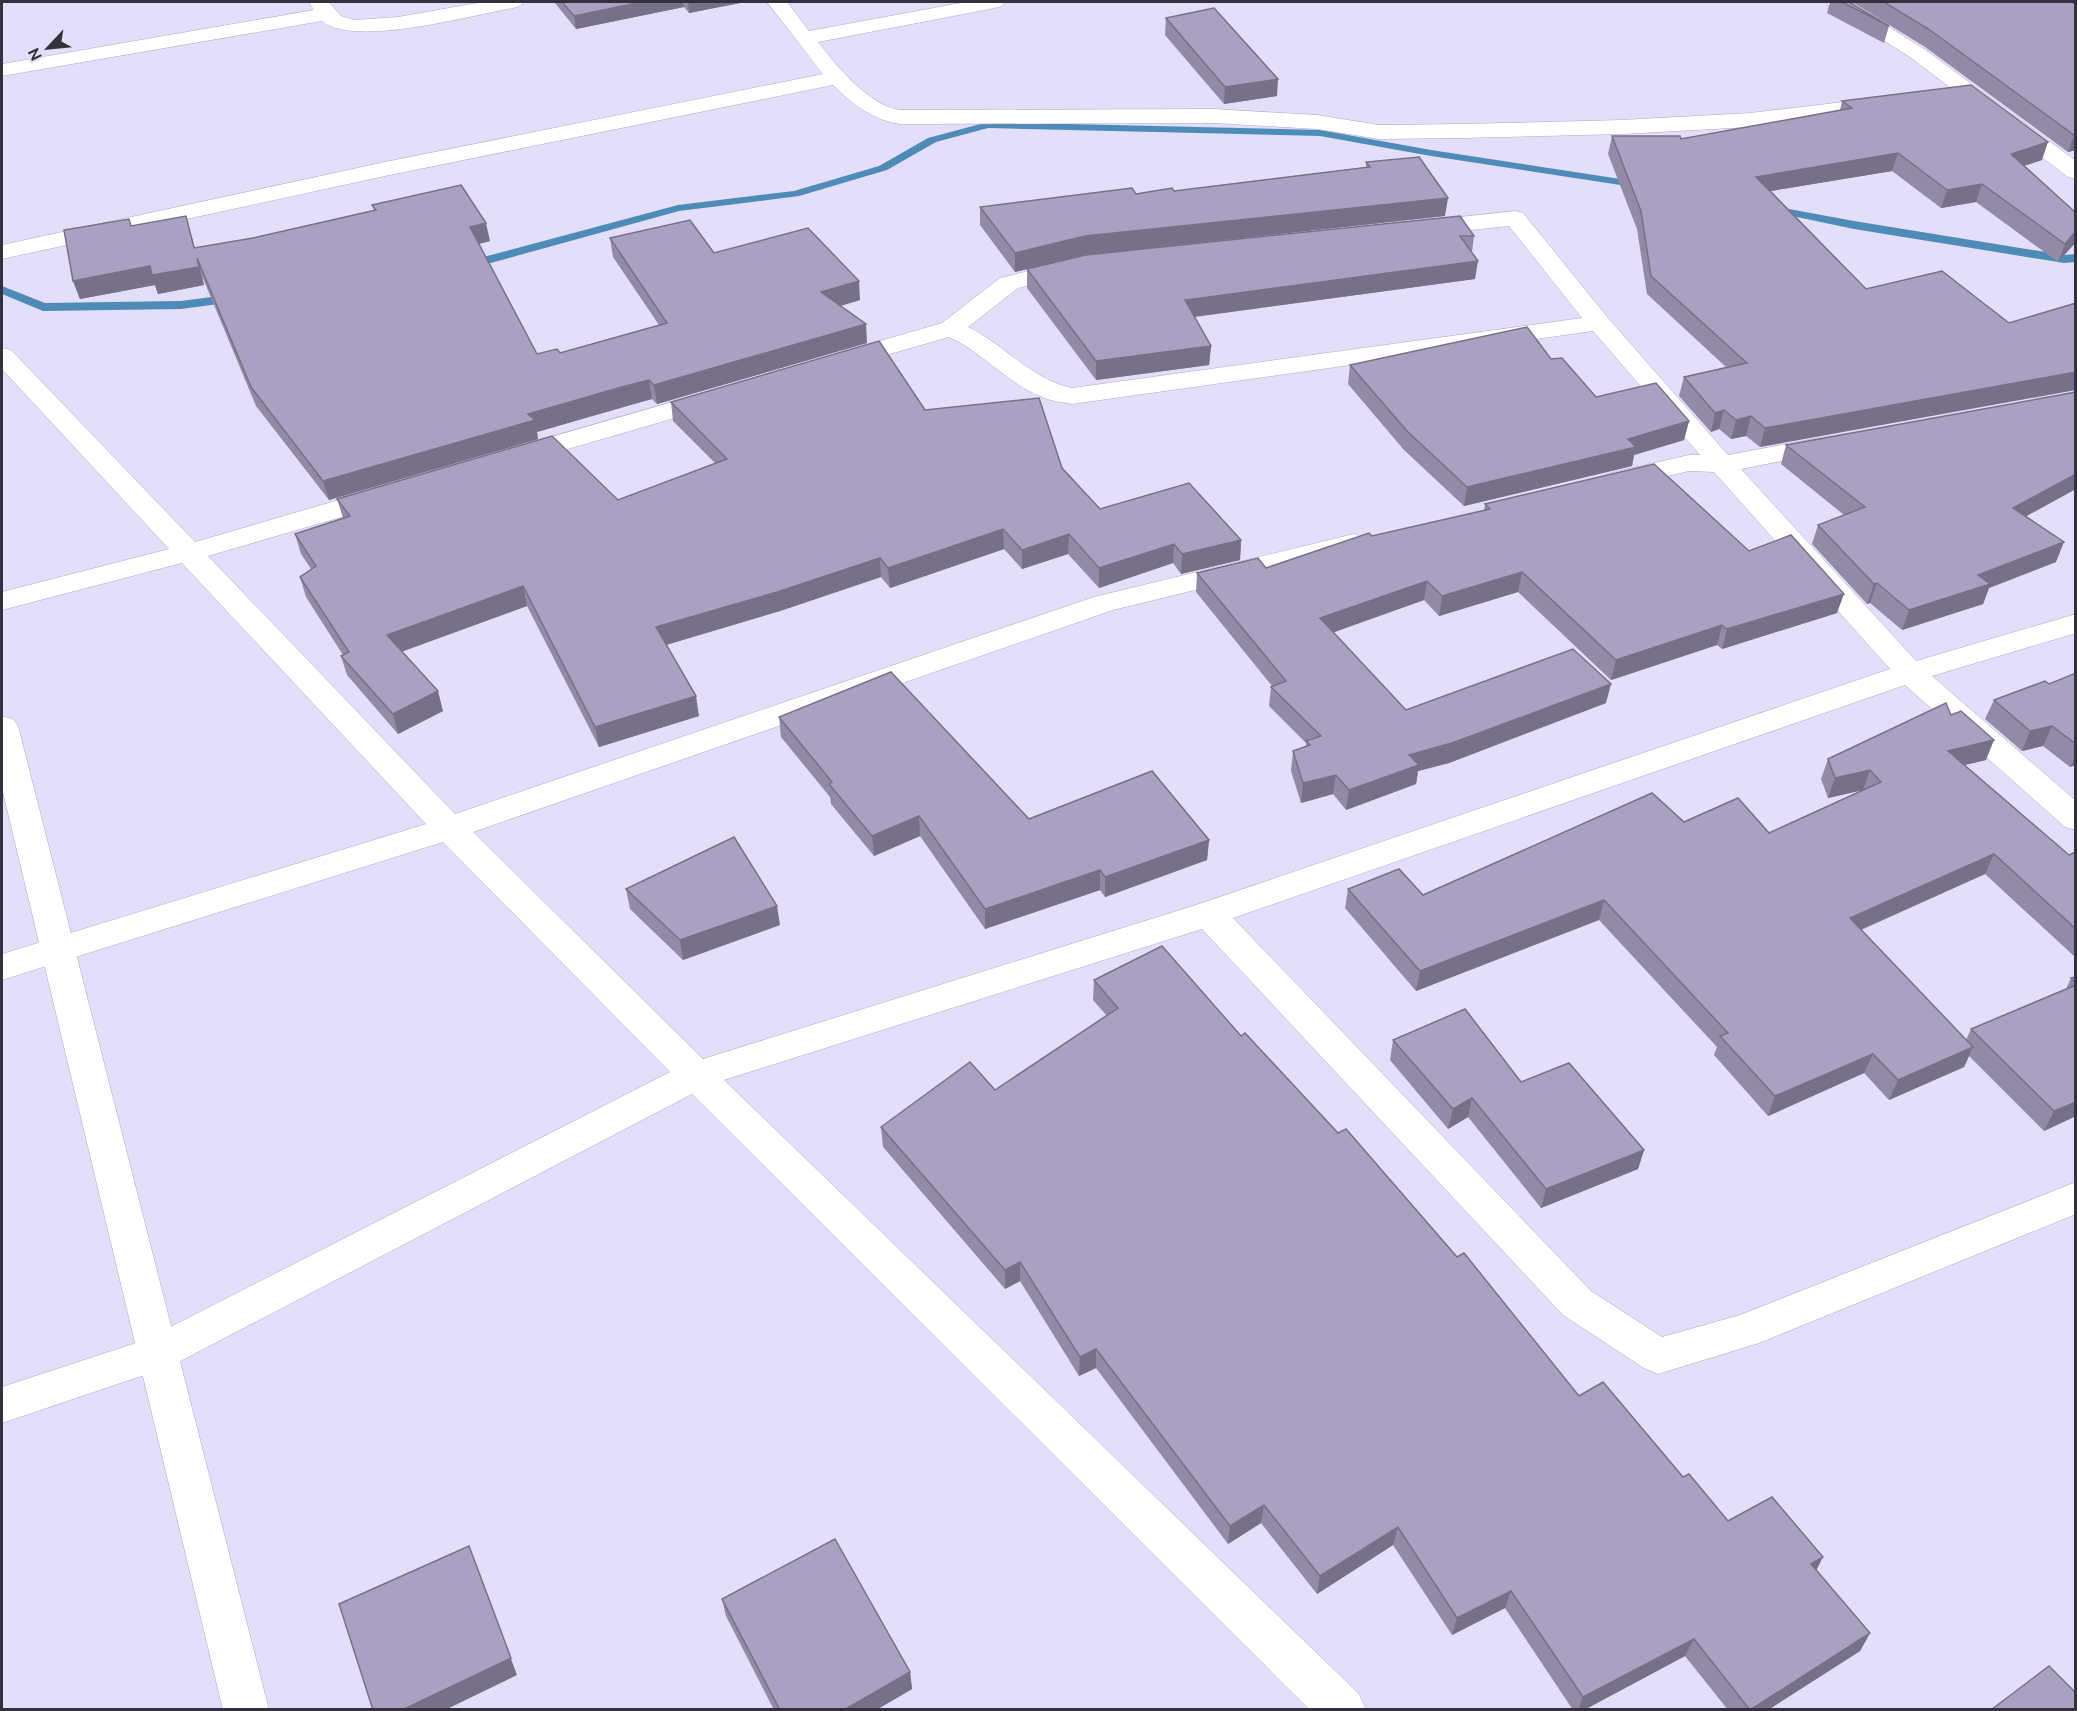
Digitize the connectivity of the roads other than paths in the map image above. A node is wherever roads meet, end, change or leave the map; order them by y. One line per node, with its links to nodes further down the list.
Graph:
1 (513, 2): 5 (street)
2 (777, 2): 6 (street)
3 (995, 2): 6 (street)
4 (1836, 2): 9 (street)
5 (322, 8): 7 (street)
6 (804, 38): 8 (street)
7 (2, 70)
8 (838, 77): 11 (street); 14 (street)
9 (1971, 93): 10 (street); 12 (street)
10 (1938, 97)
11 (1904, 101)
12 (2076, 172)
13 (1398, 231): 16 (street)
14 (2, 252)
15 (1096, 263): 17 (street)
16 (1599, 323): 17 (street); 22 (street)
17 (951, 328): 19 (street)
18 (2, 355): 27 (street)
19 (821, 366)
20 (740, 390): 23 (street)
21 (1851, 440): 22 (street)
22 (1722, 464): 24 (street); 30 (street)
23 (487, 465)
24 (1596, 485)
25 (406, 489): 27 (street)
26 (1376, 537): 33 (street)
27 (188, 553): 28 (street); 33 (street)
28 (2, 601)
29 (2076, 623): 30 (street)
30 (1910, 673): 32 (street); 34 (street)
31 (2, 726): 35 (street)
32 (2076, 819)
33 (449, 828): 35 (street); 37 (street)
34 (1208, 914): 37 (street); 38 (street)
35 (57, 950): 36 (street); 39 (street)
36 (2, 967)
37 (696, 1075): 39 (street); 42 (street)
38 (2076, 1197)
39 (157, 1354): 40 (street); 41 (street)
40 (2, 1405)
41 (246, 1710)
42 (1343, 1710)

